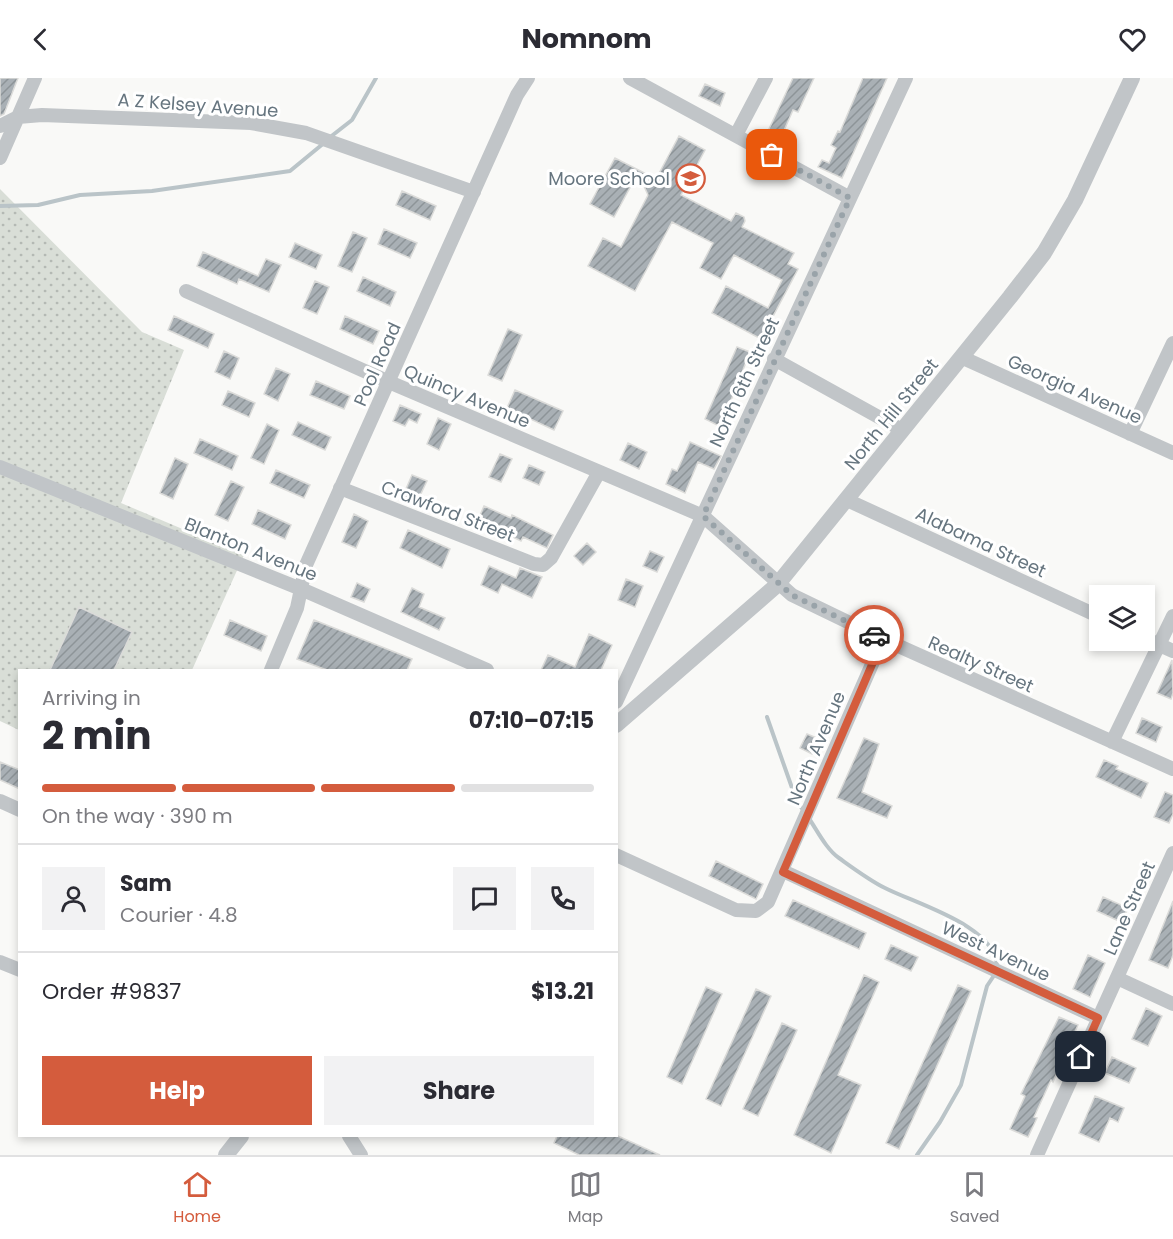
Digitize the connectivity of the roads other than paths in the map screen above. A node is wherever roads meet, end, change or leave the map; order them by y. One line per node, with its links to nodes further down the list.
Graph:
1 (35, 78): 7 (street)
2 (528, 78): 11 (street, Pool Road)
3 (630, 78): 9 (street)
4 (766, 78): 9 (street)
5 (906, 78): 12 (street, North 6th Street)
6 (1132, 78): 15 (street, North Hill Street)
7 (18, 117): 8 (street); 10 (street); 11 (street, A Z Kelsey Avenue)
8 (0, 126)
9 (736, 135): 12 (street)
10 (0, 158)
11 (474, 192): 17 (street, Pool Road)
12 (850, 198): 16 (street, North 6th Street)
13 (186, 291): 17 (street, Quincy Avenue)
14 (1173, 343): 19 (street)
15 (961, 357): 18 (street, North Hill Street); 19 (street, Georgia Avenue)
16 (774, 359): 18 (street); 25 (street, North 6th Street)
17 (389, 382): 22 (street, Quincy Avenue); 23 (street, Pool Road)
18 (902, 429): 24 (street, North Hill Street)
19 (1130, 434): 20 (street, Georgia Avenue)
20 (1173, 453)
21 (0, 466): 27 (street, Blanton Avenue)
22 (599, 472): 23 (street, Crawford Street); 25 (street, Quincy Avenue)
23 (340, 488): 27 (street, Pool Road)
24 (847, 500): 26 (street, North Hill Street); 28 (street, Alabama Street)
25 (703, 516): 26 (street, Realty Street); 36 (street, North 6th Street)
26 (777, 585): 30 (street, Realty Street); 37 (street, North Hill Street)
27 (301, 589): 34 (street, Pool Road); 35 (street, Blanton Avenue)
28 (1089, 612)
29 (1173, 616): 32 (street)
30 (883, 639): 38 (street, Realty Street); 44 (street, North Avenue)
31 (1155, 643): 32 (street)
32 (1160, 645): 33 (street); 38 (street)
33 (1173, 651)
34 (270, 669)
35 (485, 669)
36 (618, 698)
37 (618, 723)
38 (1112, 742): 39 (street, Realty Street)
39 (1173, 769)
40 (0, 801): 41 (street)
41 (18, 809)
42 (1173, 853): 47 (street, Lane Street)
43 (618, 856): 44 (street, North Avenue)
44 (783, 872): 49 (street, West Avenue)
45 (0, 962): 46 (street)
46 (18, 969)
47 (1117, 978): 48 (street); 49 (street)
48 (1173, 1004)
49 (1098, 1018): 54 (street)
50 (240, 1137): 52 (street)
51 (350, 1137): 53 (street)
52 (226, 1155)
53 (361, 1155)
54 (1037, 1155)

